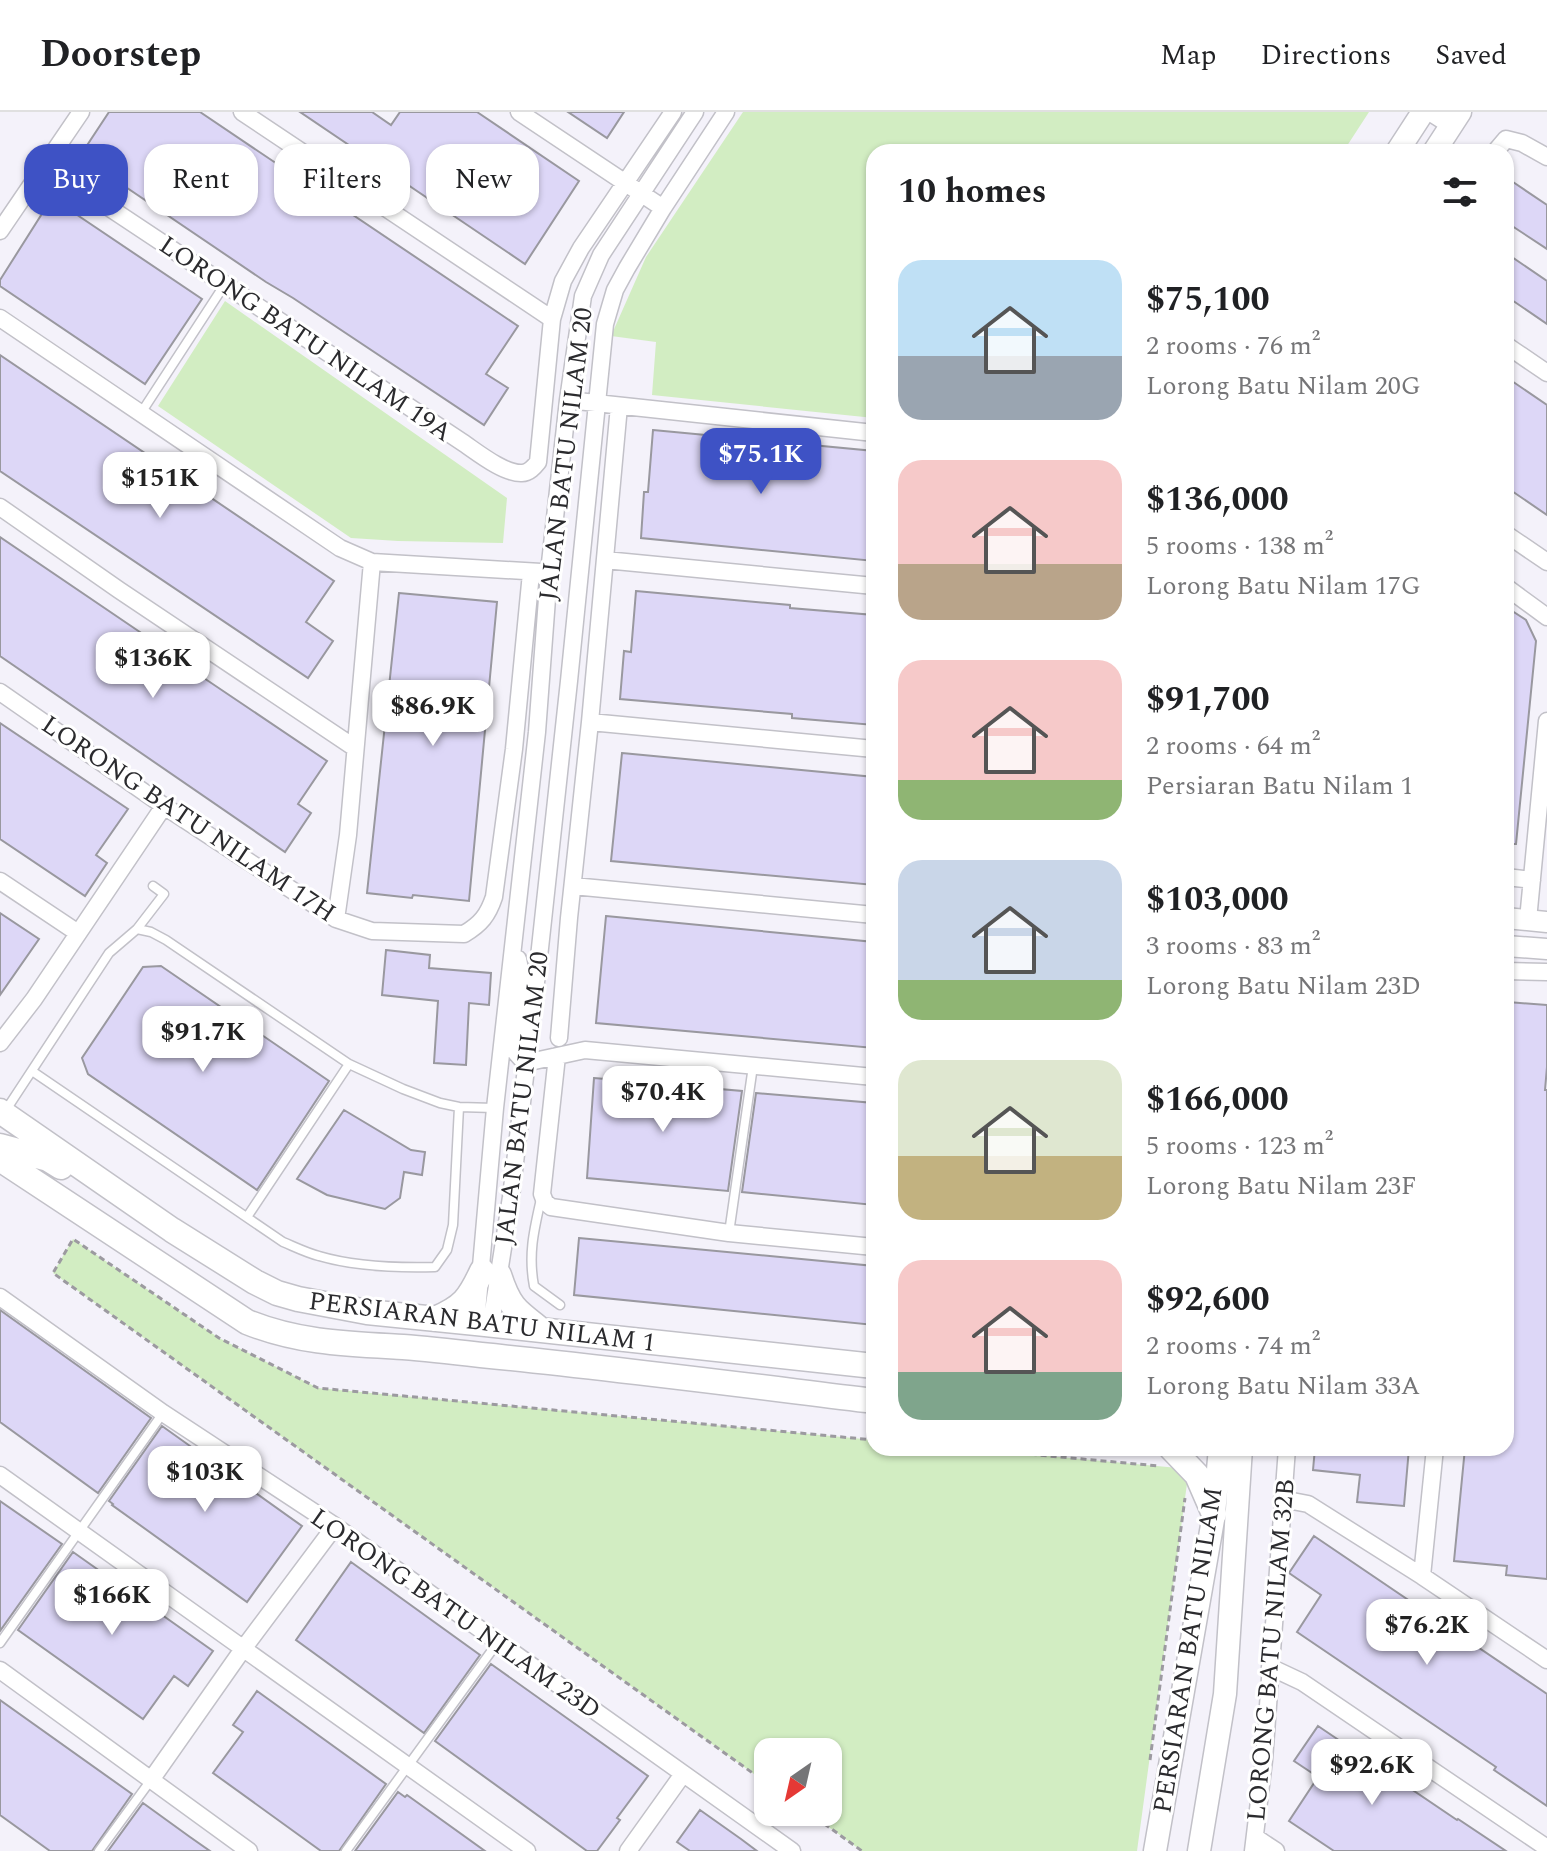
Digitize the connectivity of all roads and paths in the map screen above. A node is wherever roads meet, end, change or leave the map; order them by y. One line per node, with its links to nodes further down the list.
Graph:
1 (81, 112): 9 (street)
2 (242, 112): 22 (street)
3 (519, 112): 14 (street)
4 (673, 112): 14 (street)
5 (695, 112): 15 (street, JALAN BATU NILAM 20)
6 (726, 112): 17 (street, JALAN BATU NILAM 20)
7 (1423, 112): 10 (main road)
8 (1448, 116): 11 (main road)
9 (59, 144)
10 (1402, 144)
11 (1437, 144)
12 (1502, 144): 13 (street)
13 (1547, 157)
14 (625, 183): 15 (street); 22 (street)
15 (641, 194): 17 (street); 25 (street, JALAN BATU NILAM 20)
16 (24, 196): 19 (street)
17 (663, 208): 26 (street, JALAN BATU NILAM 20)
18 (122, 216): 20 (street, LORONG BATU NILAM 19A)
19 (0, 231)
20 (225, 284): 22 (street, LORONG BATU NILAM 19A); 28 (lane)
21 (0, 318): 28 (street)
22 (552, 319)
23 (1514, 350): 24 (street)
24 (1547, 373)
25 (568, 400): 26 (street); 35 (street, JALAN BATU NILAM 20)
26 (596, 403): 27 (street); 40 (street, JALAN BATU NILAM 20)
27 (619, 406): 29 (street); 32 (street)
28 (141, 414): 33 (street)
29 (866, 432)
30 (0, 507): 45 (street)
31 (1514, 539): 34 (street)
32 (605, 560): 37 (street); 43 (street)
33 (372, 562): 36 (street); 45 (street)
34 (1547, 562)
35 (549, 572): 36 (street); 44 (street, JALAN BATU NILAM 20)
36 (531, 573): 55 (street, LORONG BATU NILAM 17H)
37 (866, 585)
38 (1514, 593): 39 (street)
39 (1547, 617)
40 (569, 681): 44 (street, JALAN BATU NILAM 20); 66 (street, JALAN BATU NILAM 20)
41 (0, 692): 48 (street, LORONG BATU NILAM 17H)
42 (1547, 721): 47 (street)
43 (590, 722): 46 (street); 53 (street)
44 (537, 732): 63 (street, JALAN BATU NILAM 20)
45 (355, 748): 55 (street)
46 (866, 748)
47 (1546, 753): 50 (street)
48 (164, 806): 55 (street, LORONG BATU NILAM 17H); 59 (street)
49 (1514, 878): 50 (street)
50 (1532, 880): 57 (street)
51 (0, 881): 59 (street)
52 (153, 886): 58 (lane)
53 (573, 886): 54 (street); 67 (street)
54 (866, 914)
55 (336, 919)
56 (1514, 919): 57 (street)
57 (1537, 921): 60 (street); 62 (street)
58 (137, 929): 72 (lane); 74 (lane)
59 (78, 933): 68 (street)
60 (1514, 937)
61 (1514, 944): 62 (street)
62 (1547, 947)
63 (513, 951): 71 (street); 77 (street, JALAN BATU NILAM 20)
64 (1514, 971): 65 (street)
65 (1547, 972)
66 (530, 1026): 67 (street); 71 (street, JALAN BATU NILAM 20)
67 (559, 1038): 69 (street)
68 (0, 1043)
69 (585, 1050): 70 (street); 73 (street)
70 (557, 1056): 71 (street); 80 (street)
71 (525, 1063): 85 (street, JALAN BATU NILAM 20)
72 (349, 1064): 76 (lane); 81 (lane)
73 (753, 1066): 75 (street); 83 (lane)
74 (32, 1071): 78 (lane); 81 (lane)
75 (866, 1076)
76 (459, 1107): 77 (lane); 81 (lane)
77 (495, 1108): 85 (street, JALAN BATU NILAM 20)
78 (2, 1112): 82 (main road, PERSIARAN BATU NILAM 1)
79 (1, 1157): 82 (main road); 91 (main road, PERSIARAN BATU NILAM 1)
80 (543, 1198): 83 (street); 87 (lane)
81 (247, 1217)
82 (172, 1230): 88 (main road, PERSIARAN BATU NILAM 1)
83 (729, 1233): 84 (street)
84 (866, 1246)
85 (490, 1273): 88 (main road); 89 (street, JALAN BATU NILAM 20); 90 (main road)
86 (0, 1297): 95 (street, LORONG BATU NILAM 23D)
87 (560, 1305)
88 (435, 1319): 89 (main road, PERSIARAN BATU NILAM 1)
89 (484, 1327): 90 (main road, PERSIARAN BATU NILAM 1); 91 (main road); 92 (main road)
90 (540, 1329): 93 (main road, PERSIARAN BATU NILAM 1)
91 (406, 1347): 92 (main road, PERSIARAN BATU NILAM 1)
92 (554, 1362): 94 (main road, PERSIARAN BATU NILAM 1)
93 (866, 1365)
94 (866, 1400)
95 (163, 1413): 107 (street, LORONG BATU NILAM 23D); 108 (lane)
96 (866, 1439): 119 (path)
97 (1142, 1456): 102 (path)
98 (1219, 1456): 106 (main road, PERSIARAN BATU NILAM)
99 (1240, 1456): 132 (main road, PERSIARAN BATU NILAM)
100 (1286, 1456): 104 (street, LORONG BATU NILAM 32B)
101 (1434, 1456): 109 (street)
102 (1165, 1457): 106 (main road)
103 (0, 1475): 108 (street)
104 (1282, 1499): 109 (street); 114 (street, LORONG BATU NILAM 32B)
105 (1185, 1500): 116 (path)
106 (1214, 1514): 131 (main road, PERSIARAN BATU NILAM)
107 (335, 1526): 110 (street, LORONG BATU NILAM 23D); 112 (street)
108 (79, 1531): 111 (lane); 112 (street)
109 (1422, 1576): 113 (street)
110 (498, 1642): 117 (lane); 118 (street, LORONG BATU NILAM 23D)
111 (0, 1643)
112 (243, 1649): 117 (street); 120 (street)
113 (1547, 1659)
114 (1270, 1667): 122 (street, LORONG BATU NILAM 32B); 123 (street)
115 (0, 1670): 120 (street)
116 (1150, 1759)
117 (408, 1766): 126 (lane); 127 (street)
118 (683, 1774): 128 (street); 129 (street, LORONG BATU NILAM 23D)
119 (754, 1774)
120 (151, 1780): 124 (lane); 125 (street)
121 (827, 1826): 130 (path)
122 (1254, 1844): 133 (street)
123 (1547, 1848)
124 (99, 1851)
125 (249, 1851)
126 (346, 1851)
127 (527, 1851)
128 (628, 1851)
129 (792, 1851)
130 (862, 1851)
131 (1155, 1851)
132 (1199, 1851)
133 (1276, 1851)

